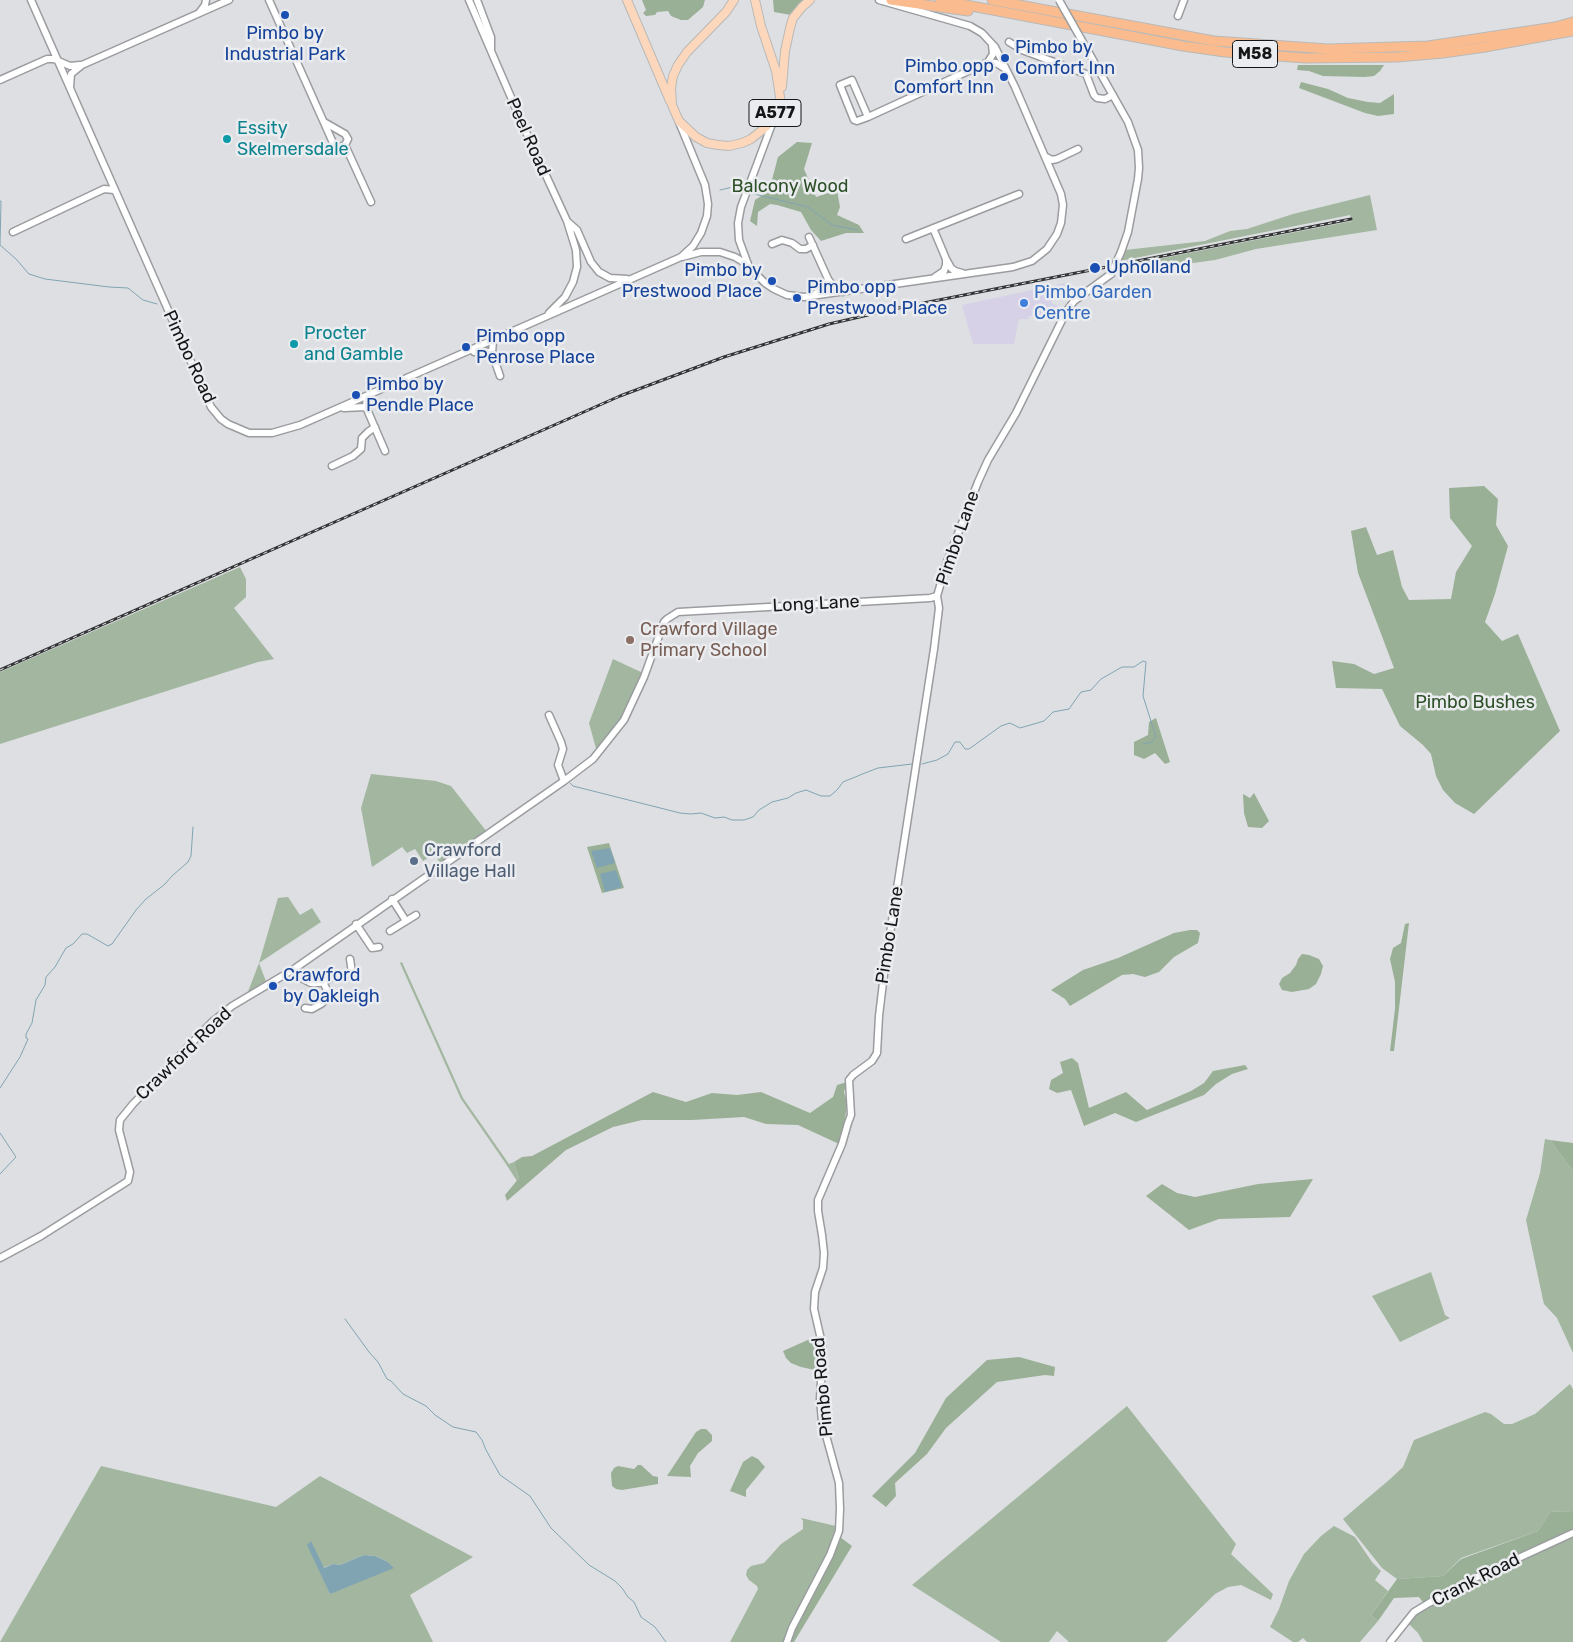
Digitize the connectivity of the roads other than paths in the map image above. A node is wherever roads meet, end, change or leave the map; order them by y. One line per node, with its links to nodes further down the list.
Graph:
1 (31, 0): 24 (street, Pimbo Road)
2 (207, 0): 18 (street); 20 (street)
3 (229, 0): 18 (street)
4 (269, 0): 42 (street)
5 (469, 0): 28 (street, Peel Road)
6 (477, 0): 28 (street, Peel Road)
7 (627, 0): 38 (main road, A577)
8 (734, 0): 38 (main road, A577)
9 (755, 0): 37 (main road, A577)
10 (810, 0): 37 (main road, A577)
11 (879, 0): 27 (street)
12 (891, 0): 21 (highway)
13 (940, 0): 21 (highway, M58)
14 (992, 0): 19 (highway, M58)
15 (1016, 0): 19 (highway, M58)
16 (1059, 0): 36 (street, Pimbo Lane, bridge)
17 (1184, 0): 22 (street)
18 (218, 5): 20 (street)
19 (1046, 10): 23 (highway, M58)
20 (199, 13): 32 (street)
21 (1013, 15): 25 (highway, M58)
22 (1178, 16)
23 (1573, 22)
24 (42, 26): 29 (street); 30 (street, Pimbo Road)
25 (1573, 30)
26 (1009, 42): 36 (street)
27 (992, 43): 31 (street); 33 (street)
28 (491, 53): 53 (street, Peel Road)
29 (47, 59): 30 (street); 34 (street)
30 (58, 61): 32 (street); 35 (street, Pimbo Road)
31 (988, 62): 33 (street); 40 (street)
32 (82, 65): 35 (street)
33 (1006, 71): 46 (street)
34 (0, 80)
35 (70, 90): 45 (street, Pimbo Road)
36 (1113, 96): 80 (street, Pimbo Lane, bridge)
37 (780, 97): 39 (main road, A577)
38 (672, 105): 41 (main road, A577)
39 (777, 110): 41 (main road, A577); 62 (street)
40 (868, 117): 40 (street)
41 (679, 121): 60 (street, Pimbo Road)
42 (324, 122): 43 (street); 43 (street)
43 (346, 145): 52 (street)
44 (1078, 149): 47 (street)
45 (98, 152): 49 (street); 50 (street, Pimbo Road)
46 (1045, 156): 47 (street); 48 (street)
47 (1057, 159): 48 (street)
48 (1056, 179): 63 (street)
49 (104, 189): 50 (street); 55 (street)
50 (114, 190): 76 (street, Pimbo Road)
51 (1019, 194): 54 (street)
52 (371, 202)
53 (567, 222): 64 (street, Peel Road); 69 (street, Peel Road)
54 (933, 228): 57 (street); 61 (street)
55 (13, 232)
56 (810, 237): 59 (street)
57 (906, 239)
58 (772, 244): 59 (street)
59 (813, 245): 65 (street)
60 (681, 258): 62 (street); 64 (street, Pimbo Road)
61 (946, 259): 63 (street); 66 (street)
62 (749, 266): 68 (street)
63 (969, 274): 66 (street)
64 (632, 279): 69 (street, Pimbo Road)
65 (828, 279): 67 (street); 68 (street)
66 (924, 280): 67 (street)
67 (843, 292): 68 (street)
68 (812, 296)
69 (542, 319): 70 (street, Pimbo Road)
70 (493, 341): 71 (street); 72 (street, Pimbo Road)
71 (492, 353): 72 (street); 73 (street)
72 (464, 354): 74 (street, Pimbo Road)
73 (500, 376)
74 (367, 396): 75 (street); 76 (street, Pimbo Road)
75 (366, 407): 76 (street); 77 (street)
76 (340, 408)
77 (375, 427): 78 (street); 79 (street)
78 (385, 451)
79 (332, 466)
80 (937, 596): 81 (street, Long Lane); 94 (street, Pimbo Lane)
81 (667, 619): 83 (street, Crawford Road)
82 (549, 715): 83 (street)
83 (564, 781): 84 (street, Crawford Road)
84 (392, 899): 86 (street); 87 (street, Crawford Road)
85 (416, 914): 86 (street)
86 (406, 921): 88 (street)
87 (356, 924): 89 (street); 91 (street, Crawford Road)
88 (390, 931)
89 (379, 947)
90 (350, 959): 92 (street)
91 (294, 969): 92 (street); 95 (street, Crawford Road)
92 (323, 982): 93 (street)
93 (305, 1008)
94 (858, 1070): 97 (street, Pimbo Road)
95 (0, 1258)
96 (1573, 1533): 98 (street, Crank Road)
97 (787, 1642)
98 (1390, 1642)

